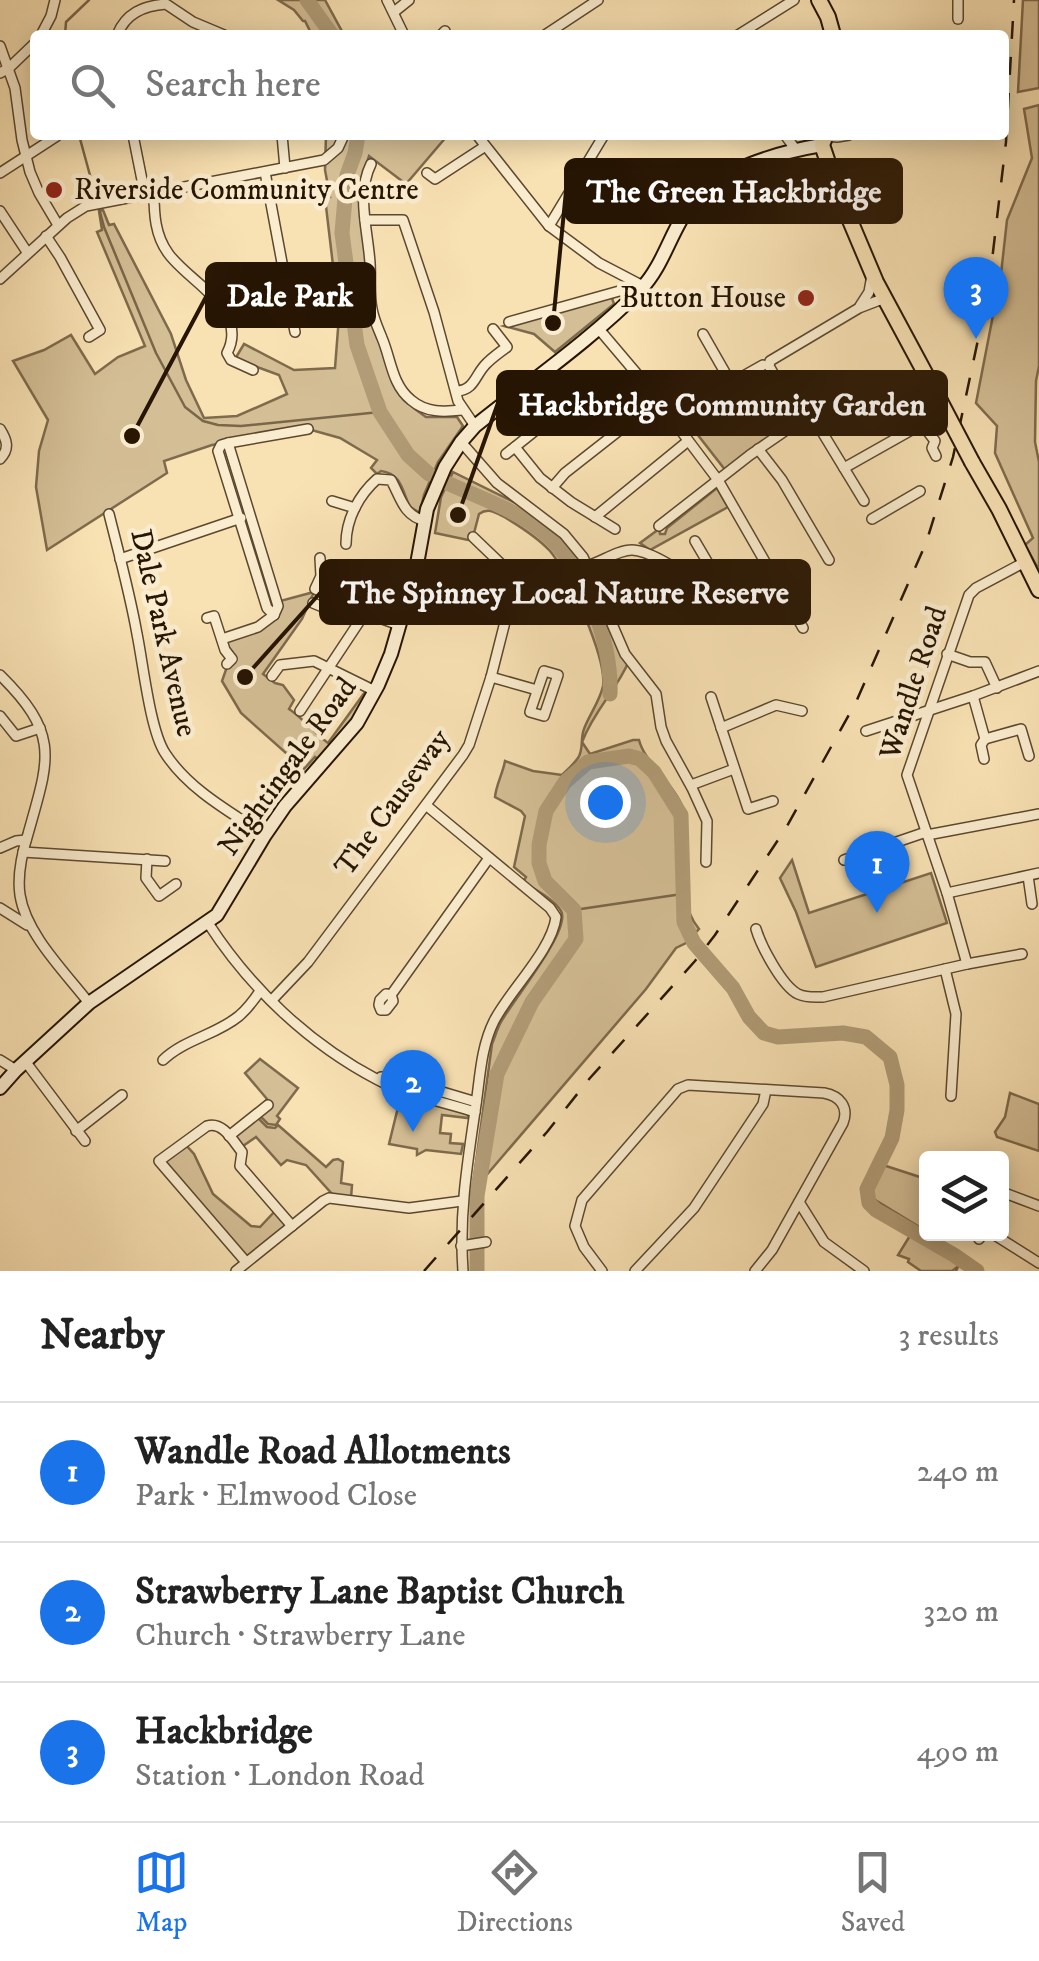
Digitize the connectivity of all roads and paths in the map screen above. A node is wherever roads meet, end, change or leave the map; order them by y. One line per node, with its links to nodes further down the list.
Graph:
1 (55, 0): 10 (street)
2 (388, 0): 8 (street)
3 (409, 0): 8 (street)
4 (598, 0): 14 (street)
5 (794, 0): 15 (street)
6 (819, 0): 16 (main road)
7 (958, 0): 9 (street)
8 (394, 12): 13 (street)
9 (958, 19)
10 (44, 30)
11 (119, 30): 12 (street)
12 (211, 30)
13 (402, 30)
14 (553, 30)
15 (746, 30)
16 (832, 30)
17 (0, 46): 19 (street)
18 (30, 48): 19 (street)
19 (5, 71): 30 (street)
20 (51, 140): 30 (street)
21 (134, 140): 36 (street)
22 (282, 140): 32 (street)
23 (342, 140): 32 (street)
24 (480, 140): 35 (street); 40 (street)
25 (601, 140): 40 (street)
26 (789, 140): 29 (street)
27 (821, 140): 29 (main road, Nightingale Road)
28 (824, 140): 43 (main road)
29 (796, 150): 45 (main road, Nightingale Road)
30 (26, 156): 34 (street); 39 (street)
31 (371, 164): 38 (street)
32 (285, 168): 33 (street)
33 (265, 172): 36 (street); 51 (street)
34 (0, 173)
35 (427, 173)
36 (150, 194): 39 (street); 55 (street)
37 (0, 211): 42 (street)
38 (365, 220): 58 (street); 60 (street)
39 (58, 225): 41 (street)
40 (549, 226): 45 (street)
41 (46, 236): 42 (street); 53 (street)
42 (28, 252): 44 (street)
43 (872, 273): 46 (main road); 47 (street)
44 (0, 279)
45 (639, 285): 48 (street); 49 (main road, Nightingale Road)
46 (884, 298): 47 (street); 97 (main road, bridge)
47 (858, 308): 54 (street)
48 (509, 322)
49 (598, 328): 59 (street); 67 (main road, Nightingale Road)
50 (493, 329): 58 (street)
51 (295, 332)
52 (703, 334): 57 (street)
53 (88, 337)
54 (766, 365): 57 (street); 64 (street)
55 (254, 370)
56 (576, 378): 65 (street)
57 (731, 383): 63 (street)
58 (456, 390): 60 (street)
59 (658, 400): 63 (street); 79 (street)
60 (462, 410): 67 (street)
61 (922, 410): 66 (street)
62 (533, 411): 65 (street)
63 (671, 417): 70 (street)
64 (799, 418): 73 (street); 77 (street)
65 (544, 424): 71 (street)
66 (922, 424): 75 (street); 77 (street)
67 (476, 426): 72 (main road, Nightingale Road)
68 (0, 429): 76 (street)
69 (308, 429): 85 (street)
70 (688, 440): 78 (street); 86 (street)
71 (516, 447): 74 (street); 79 (street)
72 (457, 448): 88 (main road, Nightingale Road); 98 (street)
73 (758, 449): 78 (street); 96 (street)
74 (506, 454)
75 (936, 456)
76 (0, 459)
77 (844, 468): 82 (street)
78 (718, 480): 89 (street); 101 (street)
79 (552, 488): 86 (street)
80 (920, 491): 87 (street)
81 (332, 501): 83 (street)
82 (864, 502)
83 (355, 508): 88 (street); 93 (street)
84 (109, 514): 95 (street, Dale Park Avenue)
85 (245, 517): 95 (street); 108 (street)
86 (595, 517): 90 (street)
87 (872, 519)
88 (425, 521): 106 (main road, Nightingale Road)
89 (659, 526)
90 (615, 528)
91 (473, 536): 99 (street)
92 (695, 541): 101 (street)
93 (346, 544)
94 (320, 558): 106 (street)
95 (120, 559): 139 (street, Dale Park Avenue)
96 (830, 560)
97 (1025, 562): 102 (main road); 109 (street, Wandle Road)
98 (586, 566): 100 (street); 134 (street)
99 (512, 574): 104 (street, The Causeway); 104 (street, The Causeway)
100 (690, 578)
101 (782, 588): 107 (street)
102 (1039, 590)
103 (314, 602): 111 (street)
104 (508, 610): 115 (street, The Causeway)
105 (207, 618): 108 (street)
106 (399, 625): 119 (main road, Nightingale Road)
107 (803, 628)
108 (222, 639): 110 (street)
109 (947, 654): 117 (street); 125 (street, Wandle Road)
110 (228, 664)
111 (330, 667): 114 (street); 119 (street); 123 (street)
112 (1039, 671): 117 (street)
113 (0, 675): 116 (street)
114 (272, 676)
115 (492, 677): 118 (street); 136 (street, The Causeway)
116 (10, 686): 120 (street); 127 (street)
117 (996, 688): 121 (street)
118 (536, 690): 118 (street)
119 (375, 691): 139 (main road, Nightingale Road)
120 (0, 696)
121 (974, 696): 125 (street); 130 (street)
122 (711, 697): 128 (street)
123 (300, 710)
124 (802, 711): 128 (street)
125 (928, 711): 129 (street); 138 (street, Wandle Road)
126 (0, 716): 127 (street)
127 (40, 728): 140 (street)
128 (721, 728): 133 (street)
129 (866, 731)
130 (985, 739): 131 (street); 132 (street)
131 (1029, 756)
132 (984, 759)
133 (734, 769): 134 (street); 135 (street)
134 (691, 785): 147 (street)
135 (773, 801)
136 (427, 806): 143 (street); 162 (street, The Causeway)
137 (1039, 814): 138 (street)
138 (927, 833): 146 (street); 151 (street, Wandle Road)
139 (265, 835): 154 (main road, Nightingale Road)
140 (26, 840): 141 (street); 142 (street)
141 (0, 848)
142 (23, 852): 144 (street); 155 (street)
143 (488, 858): 161 (street); 172 (street)
144 (147, 859): 145 (street); 150 (street)
145 (165, 860)
146 (844, 860)
147 (706, 862)
148 (1039, 873): 149 (street)
149 (1028, 876): 151 (street); 152 (street)
150 (176, 884)
151 (946, 893): 158 (street, Wandle Road)
152 (1032, 904)
153 (0, 908): 155 (street)
154 (208, 923): 160 (street); 163 (main road, Nightingale Road)
155 (30, 927): 163 (street)
156 (756, 929): 159 (street)
157 (1022, 954): 158 (street)
158 (967, 964): 159 (street)
159 (945, 969): 170 (street)
160 (260, 991): 162 (street); 165 (street)
161 (391, 995)
162 (272, 1000): 172 (street)
163 (89, 1003): 166 (main road, Nightingale Road)
164 (0, 1060): 166 (street)
165 (163, 1060)
166 (20, 1066): 167 (main road, Nightingale Road); 173 (street)
167 (0, 1088)
168 (107, 1090): 173 (street)
169 (766, 1090): 178 (street); 190 (street); 191 (street)
170 (951, 1096)
171 (268, 1105): 174 (street)
172 (476, 1107): 177 (street)
173 (76, 1131): 175 (street)
174 (229, 1136): 182 (street); 186 (street)
175 (85, 1141)
176 (1009, 1195): 179 (street)
177 (462, 1200): 182 (street); 185 (street)
178 (799, 1202): 180 (street); 181 (street)
179 (1039, 1206)
180 (792, 1216): 181 (street); 192 (street)
181 (808, 1217): 193 (street)
182 (292, 1226): 186 (street)
183 (1004, 1241): 187 (street)
184 (486, 1242): 185 (street)
185 (466, 1245): 189 (street)
186 (246, 1262): 188 (street)
187 (1039, 1263)
188 (236, 1271)
189 (463, 1271)
190 (602, 1271)
191 (635, 1271)
192 (755, 1271)
193 (864, 1271)

